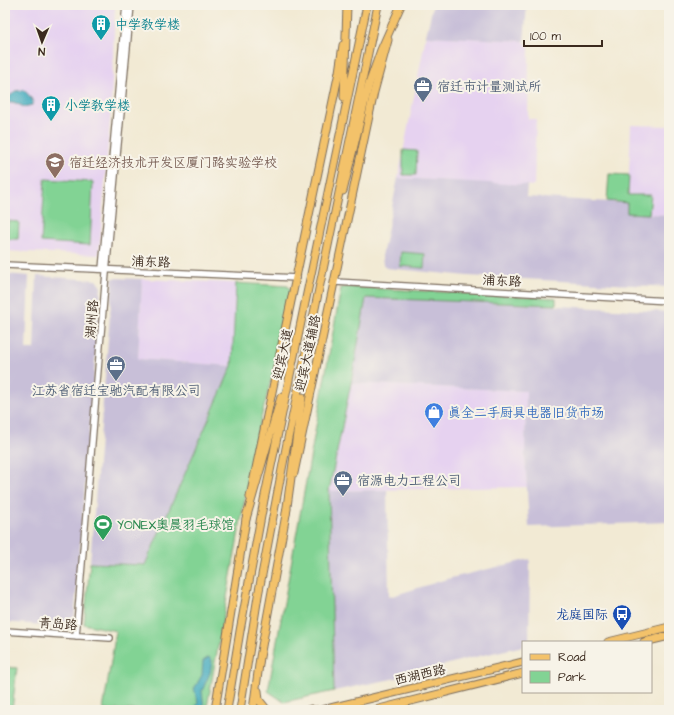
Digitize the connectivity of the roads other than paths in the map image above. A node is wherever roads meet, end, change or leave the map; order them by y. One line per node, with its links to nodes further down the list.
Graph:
1 (126, 5): 10 (street, 湖州路)
2 (131, 5): 10 (street, 湖州路)
3 (347, 5): 7 (main road); 11 (main road, 迎宾大道辅路)
4 (367, 5): 7 (main road, 迎宾大道)
5 (378, 5): 8 (main road, 迎宾大道)
6 (402, 5): 8 (main road); 12 (main road, 迎宾大道辅路)
7 (341, 129): 15 (main road, 迎宾大道)
8 (334, 215): 14 (main road, 迎宾大道)
9 (5, 265): 10 (street, 浦东路)
10 (104, 269): 11 (street, 浦东路); 20 (street, 湖州路)
11 (297, 278): 17 (main road, 迎宾大道辅路)
12 (334, 282): 13 (street, 浦东路); 16 (main road, 迎宾大道辅路)
13 (669, 301)
14 (308, 340): 16 (main road); 31 (main road, 迎宾大道)
15 (293, 358): 17 (main road); 30 (main road, 迎宾大道)
16 (286, 514): 27 (main road, 迎宾大道辅路)
17 (246, 519): 29 (main road, 迎宾大道辅路)
18 (669, 627): 23 (main road)
19 (5, 631): 20 (street, 青岛路)
20 (76, 636): 22 (street, 青岛路)
21 (669, 636): 24 (main road)
22 (110, 638)
23 (612, 641)
24 (648, 641)
25 (522, 662): 28 (main road, 西湖西路)
26 (522, 673): 34 (main road, 西湖西路)
27 (257, 685): 32 (main road, 迎宾大道辅路); 33 (main road)
28 (321, 709)
29 (214, 710)
30 (228, 710)
31 (240, 710)
32 (253, 710)
33 (267, 710)
34 (375, 710)

